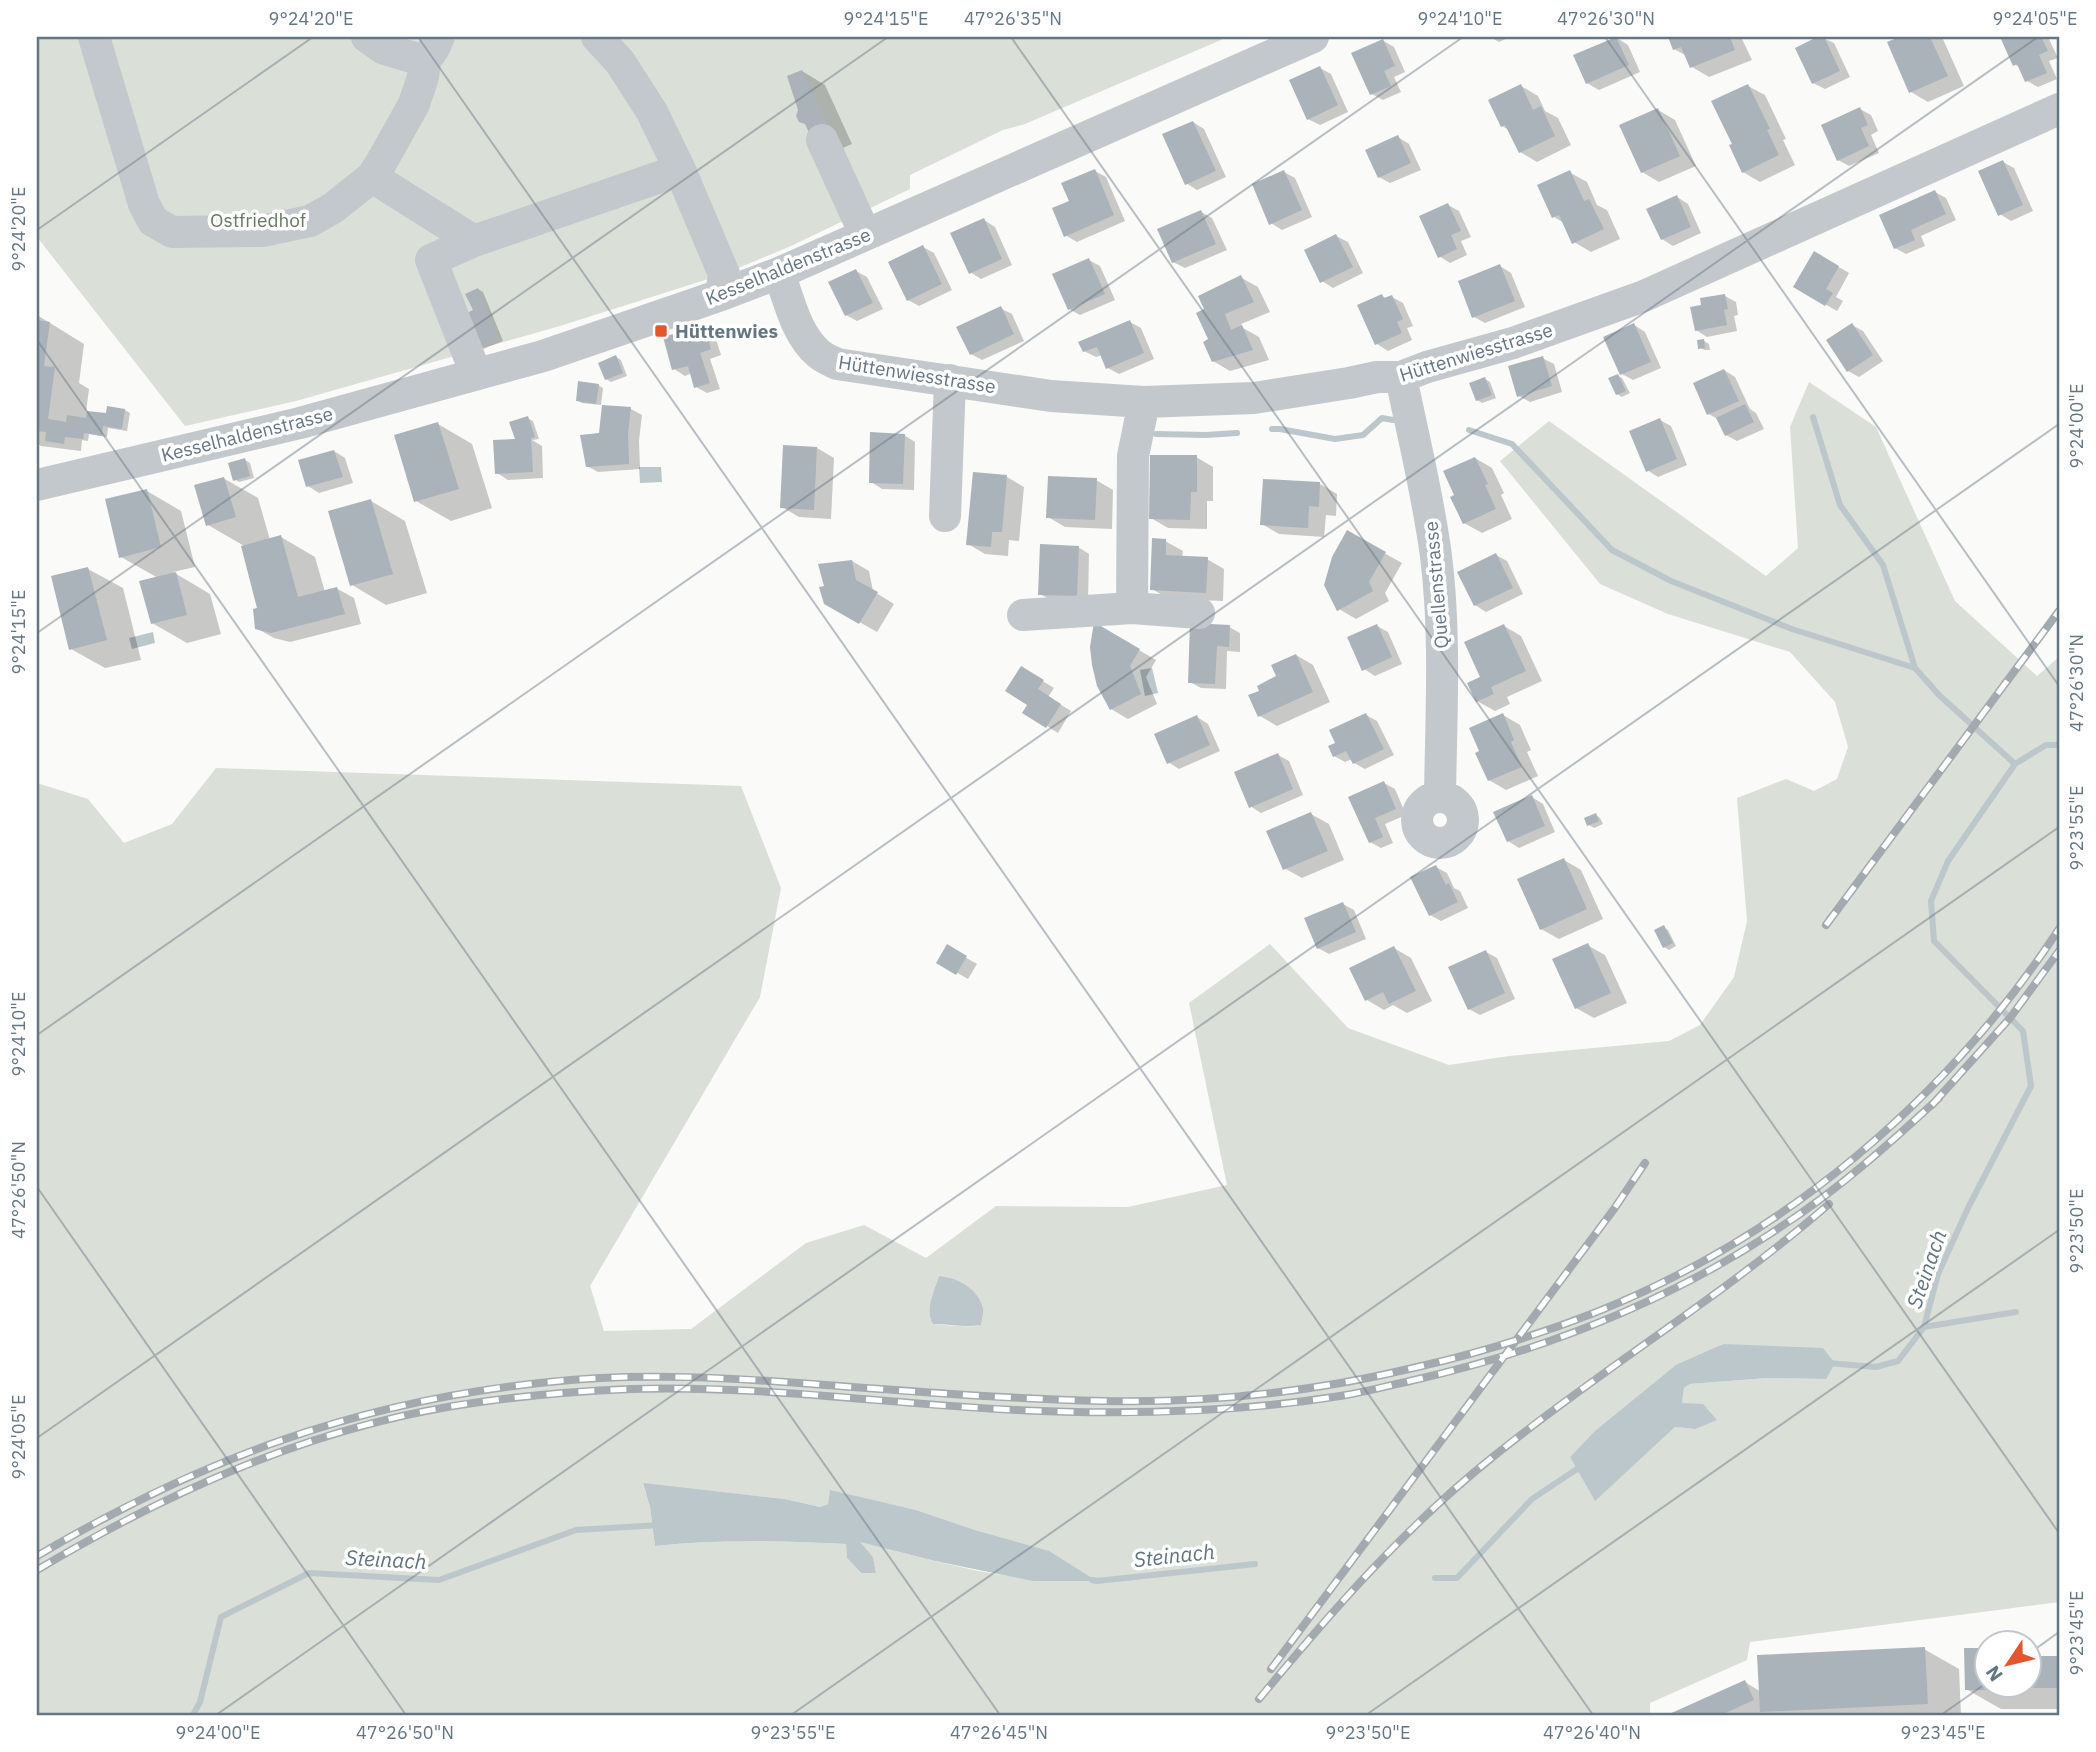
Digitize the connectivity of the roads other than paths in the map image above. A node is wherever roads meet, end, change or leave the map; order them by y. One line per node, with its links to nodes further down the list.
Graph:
1 (94, 37): 9 (street)
2 (367, 37): 5 (street)
3 (597, 37): 8 (street)
4 (1313, 37): 12 (street, Kesselhaldenstrasse)
5 (432, 49): 9 (street)
6 (2059, 109): 15 (street, Hüttenwiesstrasse)
7 (822, 140): 10 (street)
8 (680, 170): 11 (street); 13 (street)
9 (372, 177): 11 (street)
10 (860, 223)
11 (474, 241): 14 (street)
12 (779, 273): 13 (street, Kesselhaldenstrasse); 16 (street, Hüttenwiesstrasse)
13 (721, 295): 14 (street, Kesselhaldenstrasse)
14 (477, 374): 18 (street, Kesselhaldenstrasse)
15 (1401, 377): 17 (street, Hüttenwiesstrasse); 23 (street, Quellenstrasse)
16 (950, 380): 17 (street, Hüttenwiesstrasse); 19 (street)
17 (1144, 402): 20 (street)
18 (37, 485)
19 (945, 516)
20 (1132, 608): 21 (street); 22 (street)
21 (1199, 613)
22 (1023, 615)
23 (1440, 797)

